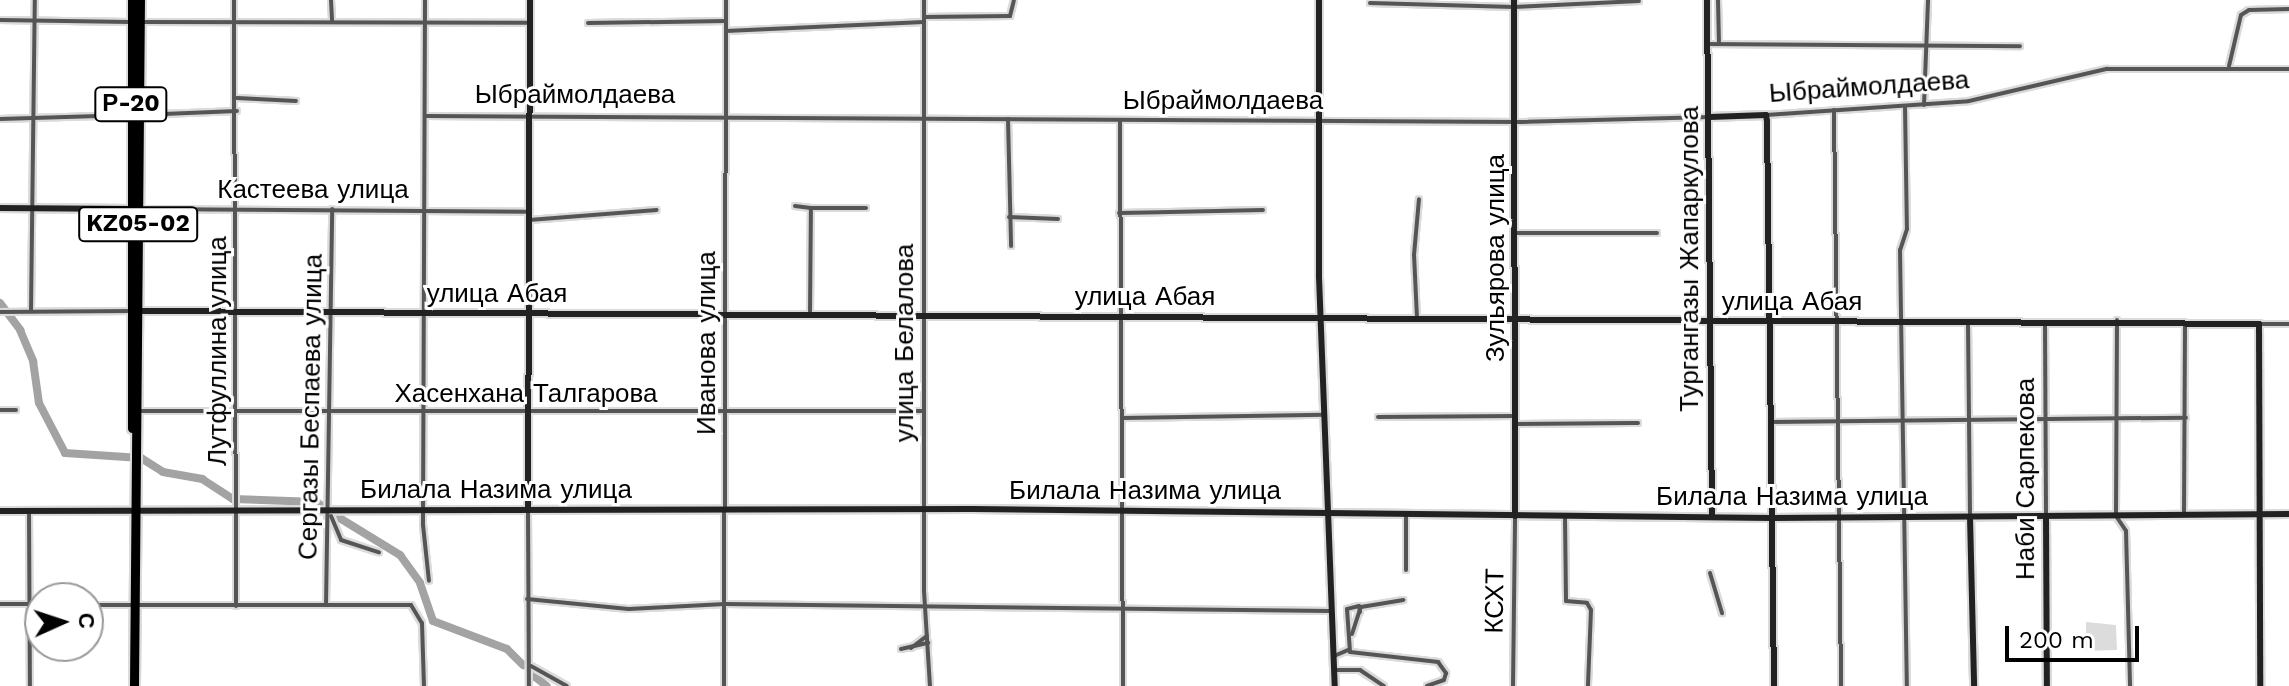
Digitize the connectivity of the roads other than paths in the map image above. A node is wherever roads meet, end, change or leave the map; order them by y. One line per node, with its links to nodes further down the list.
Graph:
1 (35, 0): 20 (street)
2 (132, 0): 25 (highway, Р-20)
3 (140, 0): 25 (highway)
4 (234, 0): 21 (street, Лутфуллина улица)
5 (331, 0): 26 (street)
6 (425, 0): 22 (street)
7 (530, 0): 27 (street)
8 (726, 0): 24 (street, Иванова улица)
9 (924, 0): 23 (street, улица Белалова)
10 (1014, 0): 23 (street)
11 (1319, 0): 53 (street)
12 (1707, 0): 30 (street, Тургангазы Жапаркулова)
13 (1718, 0): 31 (street)
14 (1928, 0): 32 (street)
15 (1639, 1): 17 (street)
16 (1370, 3): 17 (street)
17 (1514, 4): 54 (street, Зульярова улица)
18 (2289, 9): 34 (street)
19 (0, 20): 20 (street)
20 (35, 20): 25 (street); 43 (street)
21 (235, 20): 25 (street); 26 (street); 36 (street, Лутфуллина улица)
22 (425, 20): 26 (street); 27 (street); 46 (street)
23 (924, 20): 29 (street); 49 (street, улица Белалова)
24 (726, 21): 28 (street); 29 (street, Иванова улица)
25 (136, 22): 44 (highway, Р-20)
26 (332, 22)
27 (529, 23): 42 (street)
28 (588, 23)
29 (726, 31): 47 (street, Иванова улица)
30 (1707, 44): 31 (street); 48 (street, Тургангазы Жапаркулова)
31 (1719, 44): 32 (street)
32 (1927, 45): 33 (street); 38 (street)
33 (2020, 46)
34 (2229, 66): 35 (street, Ыбраймолдаева); 38 (street, Ыбраймолдаева)
35 (2289, 69)
36 (237, 98): 37 (street); 41 (street, Лутфуллина улица)
37 (296, 101)
38 (1924, 105): 39 (street, Ыбраймолдаева)
39 (1905, 106): 40 (street, Ыбраймолдаева); 88 (street)
40 (1834, 110): 45 (street, Ыбраймолдаева); 94 (street)
41 (237, 111): 44 (street); 63 (street, Лутфуллина улица)
42 (529, 114): 46 (street, Ыбраймолдаева); 47 (street, Ыбраймолдаева); 68 (street)
43 (31, 115): 44 (street); 50 (street); 58 (street)
44 (135, 115): 61 (highway, Р-20)
45 (1766, 115): 48 (street, Ыбраймолдаева); 93 (street)
46 (425, 116): 66 (street)
47 (726, 116): 49 (street, Ыбраймолдаева); 83 (street, Иванова улица)
48 (1710, 117): 54 (street, Ыбраймолдаева); 92 (street, Тургангазы Жапаркулова)
49 (924, 118): 51 (street, Ыбраймолдаева); 82 (street, улица Белалова)
50 (0, 119)
51 (1008, 119): 52 (street, Ыбраймолдаева); 69 (street)
52 (1120, 120): 53 (street, Ыбраймолдаева); 67 (street)
53 (1320, 121): 54 (street, Ыбраймолдаева); 85 (street)
54 (1516, 121): 71 (street, Зульярова улица)
55 (1419, 199): 87 (street)
56 (795, 206): 59 (street)
57 (0, 208): 58 (street, Кастеева улица)
58 (32, 208): 61 (street, Кастеева улица); 74 (street)
59 (811, 208): 60 (street); 81 (street)
60 (866, 208)
61 (135, 209): 63 (street, Кастеева улица); 75 (highway, KZ05-02)
62 (332, 209): 63 (street, Кастеева улица); 66 (street, Кастеева улица); 78 (street, Сергазы Беспаева улица)
63 (237, 210): 77 (street, Лутфуллина улица)
64 (657, 210): 68 (street, Кастеева улица)
65 (1263, 210): 67 (street)
66 (425, 211): 68 (street, Кастеева улица); 79 (street)
67 (1119, 213): 84 (street)
68 (529, 216): 80 (street)
69 (1009, 217): 70 (street); 73 (street)
70 (1058, 219)
71 (1515, 233): 72 (street); 91 (street, Зульярова улица)
72 (1657, 233)
73 (1011, 246)
74 (31, 311): 75 (street, улица Абая); 76 (street, улица Абая)
75 (134, 311): 77 (street, улица Абая); 100 (highway, KZ05-02)
76 (0, 312)
77 (235, 312): 78 (street, улица Абая); 101 (street, Лутфуллина улица)
78 (329, 313): 79 (street, улица Абая); 103 (street, Сергазы Беспаева улица)
79 (425, 313): 80 (street, улица Абая); 104 (street)
80 (529, 314): 83 (street, улица Абая); 105 (street)
81 (810, 314): 82 (street, улица Абая); 83 (street, улица Абая)
82 (922, 314): 84 (street, улица Абая); 102 (street, улица Белалова)
83 (725, 315): 106 (street, Иванова улица)
84 (1121, 317): 85 (street, улица Абая); 110 (street)
85 (1321, 317): 87 (street, улица Абая); 107 (street)
86 (2117, 320): 90 (street, улица Абая); 95 (street, улица Абая); 112 (street)
87 (1417, 321): 91 (street, улица Абая)
88 (1904, 321): 89 (street, улица Абая); 94 (street, улица Абая); 115 (street)
89 (1968, 321): 90 (street, улица Абая); 114 (street)
90 (2045, 321): 111 (street, Наби Сарпекова)
91 (1515, 322): 92 (street, улица Абая); 113 (street, Зульярова улица)
92 (1709, 322): 93 (street, улица Абая); 138 (street, Тургангазы Жапаркулова)
93 (1771, 322): 94 (street, улица Абая); 116 (street)
94 (1838, 322): 117 (street)
95 (2185, 322): 96 (street, улица Абая); 109 (street)
96 (2259, 324): 97 (street, улица Абая); 133 (street)
97 (2289, 324)
98 (0, 410): 99 (street)
99 (16, 410)
100 (134, 411): 101 (street, Хасенхана Талгарова); 129 (highway, KZ05-02)
101 (236, 411): 103 (street, Хасенхана Талгарова); 119 (street, Лутфуллина улица)
102 (923, 411): 106 (street, Хасенхана Талгарова); 121 (street, улица Белалова)
103 (330, 412): 104 (street, Хасенхана Талгарова); 127 (street, Сергазы Беспаева улица)
104 (425, 412): 105 (street, Хасенхана Талгарова); 124 (street)
105 (527, 412): 106 (street, Хасенхана Талгарова); 122 (street)
106 (725, 413): 120 (street, Иванова улица)
107 (1325, 415): 110 (street); 128 (street)
108 (1378, 417): 113 (street)
109 (2186, 418): 112 (street); 132 (street)
110 (1122, 419): 125 (street)
111 (2046, 419): 112 (street); 114 (street); 135 (street, Наби Сарпекова)
112 (2116, 419): 136 (street)
113 (1516, 420): 118 (street); 134 (street, Зульярова улица)
114 (1970, 420): 115 (street); 140 (street)
115 (1904, 421): 117 (street); 142 (street)
116 (1771, 422): 117 (street); 141 (street)
117 (1838, 422): 139 (street)
118 (1638, 423)
119 (233, 506): 127 (street, Билала Назима улица); 129 (street, Билала Назима улица); 156 (street, Лутфуллина улица)
120 (725, 509): 121 (street, Билала Назима улица); 122 (street, Билала Назима улица); 152 (street, Иванова улица)
121 (925, 509): 125 (street, Билала Назима улица); 157 (street, улица Белалова)
122 (528, 510): 124 (street, Билала Назима улица); 148 (street)
123 (0, 511): 126 (street, Билала Назима улица)
124 (424, 511): 127 (street, Билала Назима улица); 146 (street)
125 (1122, 511): 128 (street, Билала Назима улица); 158 (street)
126 (29, 512): 129 (street, Билала Назима улица); 147 (street)
127 (330, 512): 143 (street); 155 (street, Сергазы Беспаева улица)
128 (1329, 512): 130 (street, Билала Назима улица); 159 (street)
129 (135, 513): 151 (highway, KZ05-02)
130 (1406, 513): 134 (street, Билала Назима улица); 144 (street)
131 (2289, 514): 133 (street, Билала Назима улица)
132 (2184, 515): 133 (street, Билала Назима улица); 136 (street, Билала Назима улица)
133 (2260, 515): 190 (street)
134 (1515, 516): 137 (street, Билала Назима улица); 182 (street, КСХТ)
135 (2046, 516): 136 (street, Билала Назима улица); 140 (street, Билала Назима улица); 188 (street, Наби Сарпекова)
136 (2116, 516): 189 (street)
137 (1565, 517): 138 (street, Билала Назима улица); 183 (street)
138 (1712, 517): 141 (street, Билала Назима улица)
139 (1838, 517): 141 (street, Билала Назима улица); 142 (street, Билала Назима улица); 185 (street)
140 (1970, 517): 142 (street, Билала Назима улица); 187 (street)
141 (1772, 518): 184 (street)
142 (1906, 518): 186 (street)
143 (379, 552)
144 (1406, 570)
145 (1710, 573): 161 (street)
146 (429, 581)
147 (28, 582)
148 (527, 599): 152 (street); 169 (street)
149 (1403, 600): 160 (street)
150 (0, 604): 153 (street)
151 (135, 604): 154 (street); 156 (street); 172 (highway, KZ05-02)
152 (725, 604): 157 (street); 176 (street, Иванова улица)
153 (24, 605)
154 (104, 605)
155 (326, 605): 156 (street); 173 (street)
156 (236, 606)
157 (925, 606): 158 (street); 162 (street, улица Белалова)
158 (1123, 608): 159 (street); 178 (street)
159 (1333, 611): 167 (street)
160 (1360, 612): 163 (street); 163 (street)
161 (1722, 613)
162 (927, 636): 164 (street, улица Белалова); 165 (street)
163 (1350, 637): 167 (street); 181 (street)
164 (928, 643): 165 (street); 177 (street, улица Белалова)
165 (911, 648): 166 (street)
166 (901, 649)
167 (1334, 656): 170 (street)
168 (29, 662): 171 (street)
169 (530, 665): 174 (street); 175 (street)
170 (1335, 670): 179 (street); 180 (street)
171 (30, 686)
172 (134, 686)
173 (424, 686)
174 (529, 686)
175 (567, 686)
176 (724, 686)
177 (930, 686)
178 (1123, 686)
179 (1335, 686)
180 (1384, 686)
181 (1427, 686)
182 (1513, 686)
183 (1588, 686)
184 (1774, 686)
185 (1841, 686)
186 (1907, 686)
187 (1974, 686)
188 (2047, 686)
189 (2130, 686)
190 (2260, 686)

